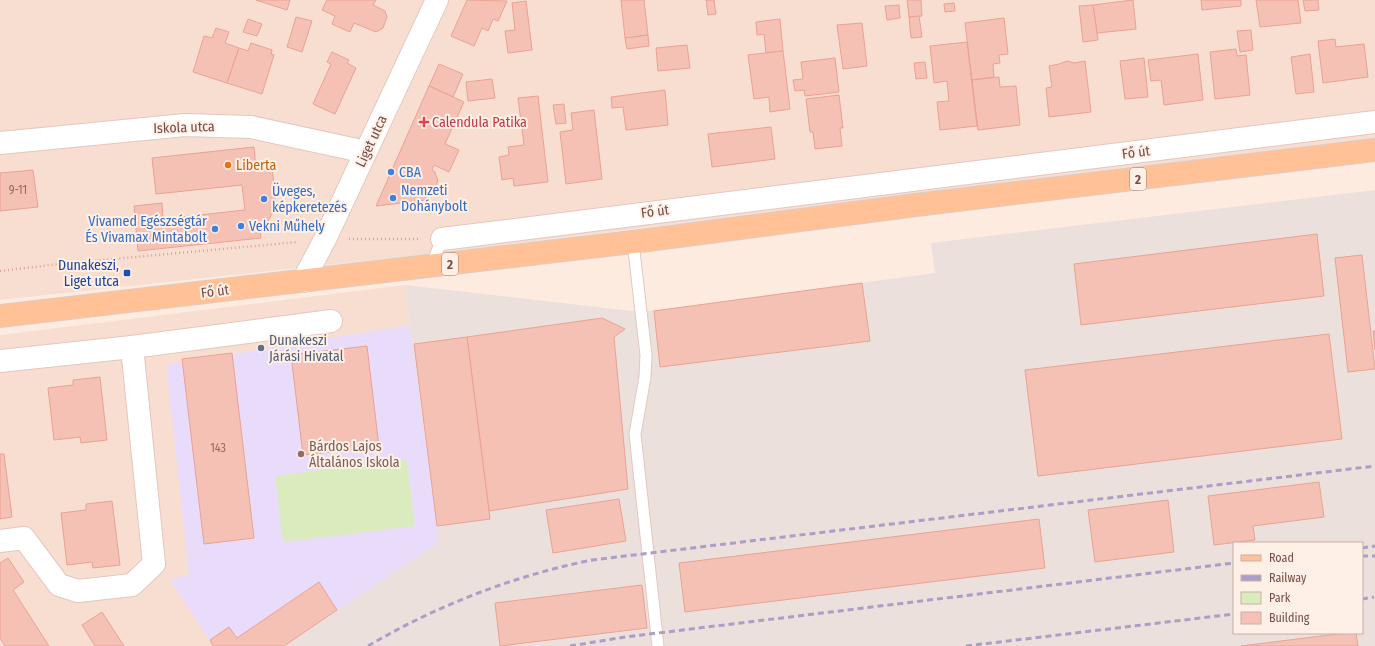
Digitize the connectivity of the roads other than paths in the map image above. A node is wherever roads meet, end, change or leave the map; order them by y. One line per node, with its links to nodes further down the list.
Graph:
1 (437, 0): 5 (street, Liget utca)
2 (1375, 122): 6 (street, Fő út)
3 (0, 143): 5 (street, Iskola utca)
4 (1375, 150): 7 (main road, Fő út / 2)
5 (366, 152): 11 (street, Liget utca)
6 (897, 182): 7 (street); 8 (street, Fő út)
7 (900, 207): 9 (main road, Fő út / 2)
8 (442, 239): 10 (lane)
9 (633, 242): 10 (main road, Fő út / 2); 17 (lane)
10 (431, 266): 11 (main road, Fő út / 2)
11 (303, 281): 12 (main road, Fő út / 2)
12 (0, 316)
13 (332, 321): 14 (street)
14 (132, 346): 15 (street); 16 (street)
15 (0, 361)
16 (0, 541)
17 (658, 646)

